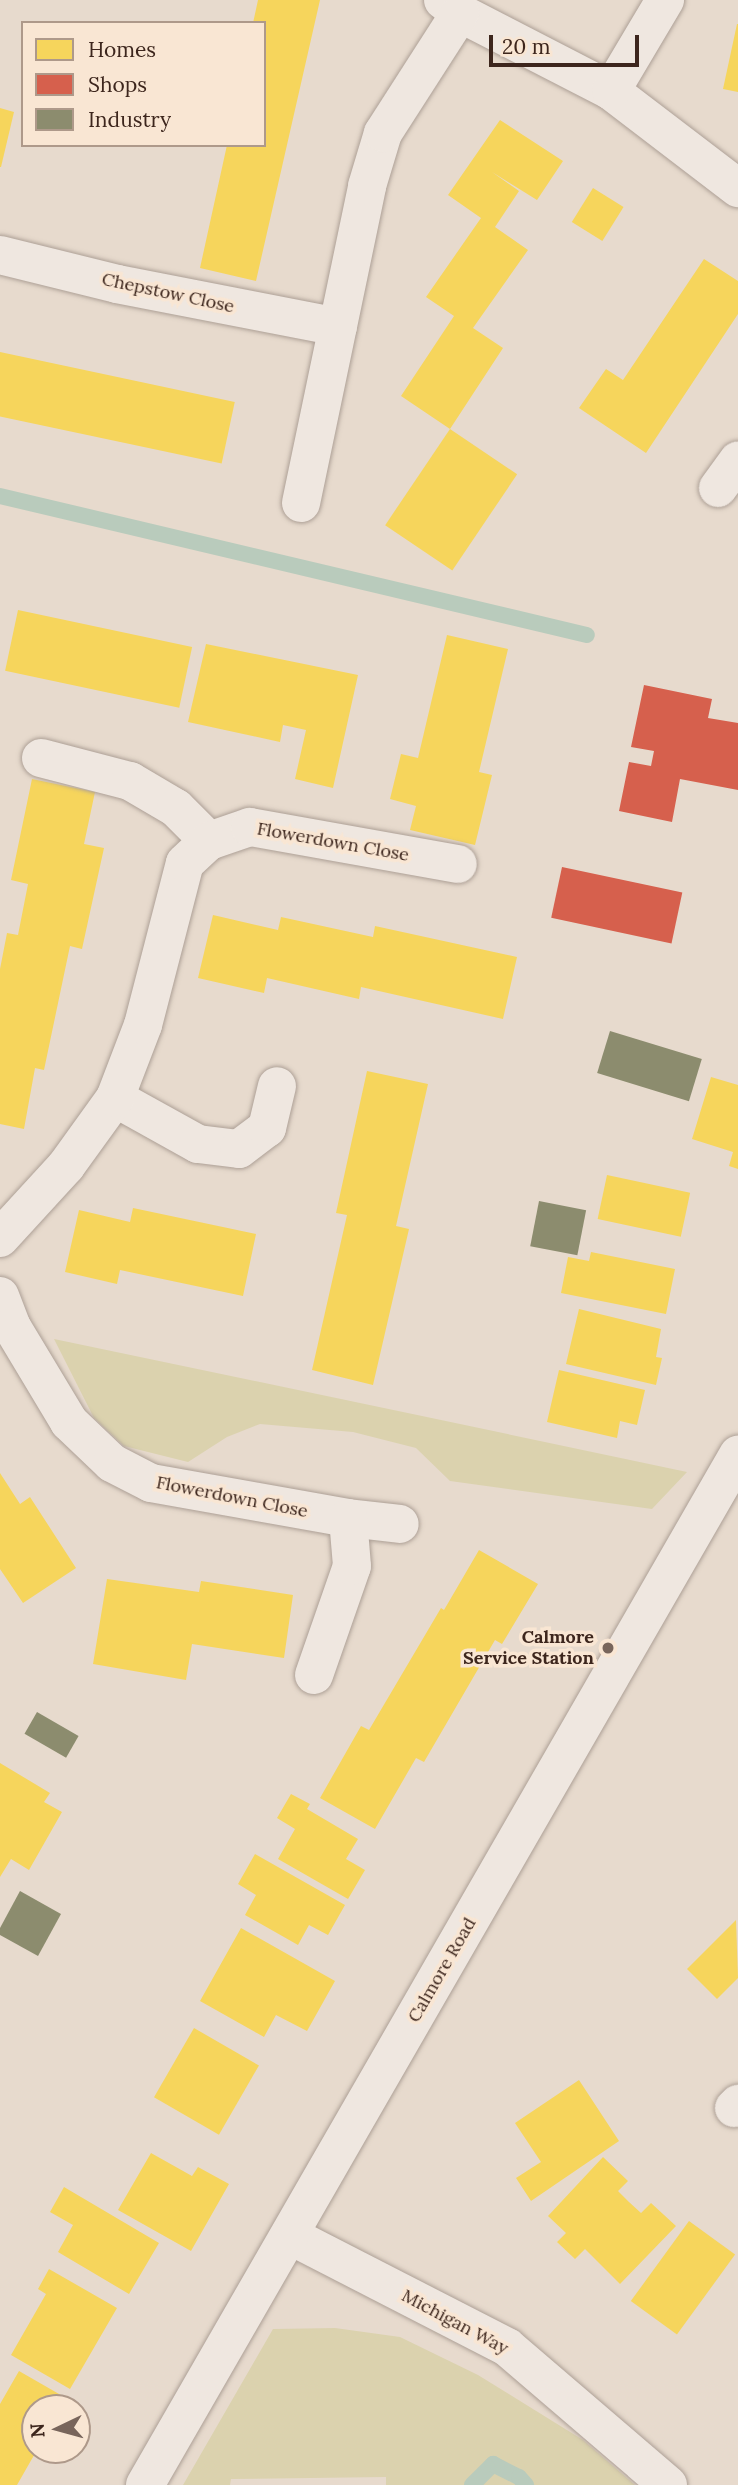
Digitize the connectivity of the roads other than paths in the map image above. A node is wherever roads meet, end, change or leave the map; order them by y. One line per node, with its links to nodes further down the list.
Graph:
1 (665, 0): 3 (street)
2 (451, 6): 3 (street); 6 (street)
3 (611, 91): 4 (street)
4 (738, 188)
5 (0, 254): 6 (street, Chepstow Close)
6 (338, 327): 7 (street)
7 (301, 502)
8 (41, 758): 9 (street)
9 (209, 841): 10 (street, Flowerdown Close); 12 (street, Flowerdown Close)
10 (458, 864)
11 (277, 1086): 12 (street)
12 (115, 1098): 13 (street, Flowerdown Close)
13 (0, 1238)
14 (0, 1296): 16 (street, Flowerdown Close)
15 (738, 1455): 19 (street, Calmore Road)
16 (348, 1518): 17 (street, Flowerdown Close); 18 (street)
17 (400, 1524)
18 (314, 1675)
19 (290, 2236): 20 (street, Calmore Road); 21 (street, Michigan Way)
20 (145, 2485)
21 (668, 2485)

